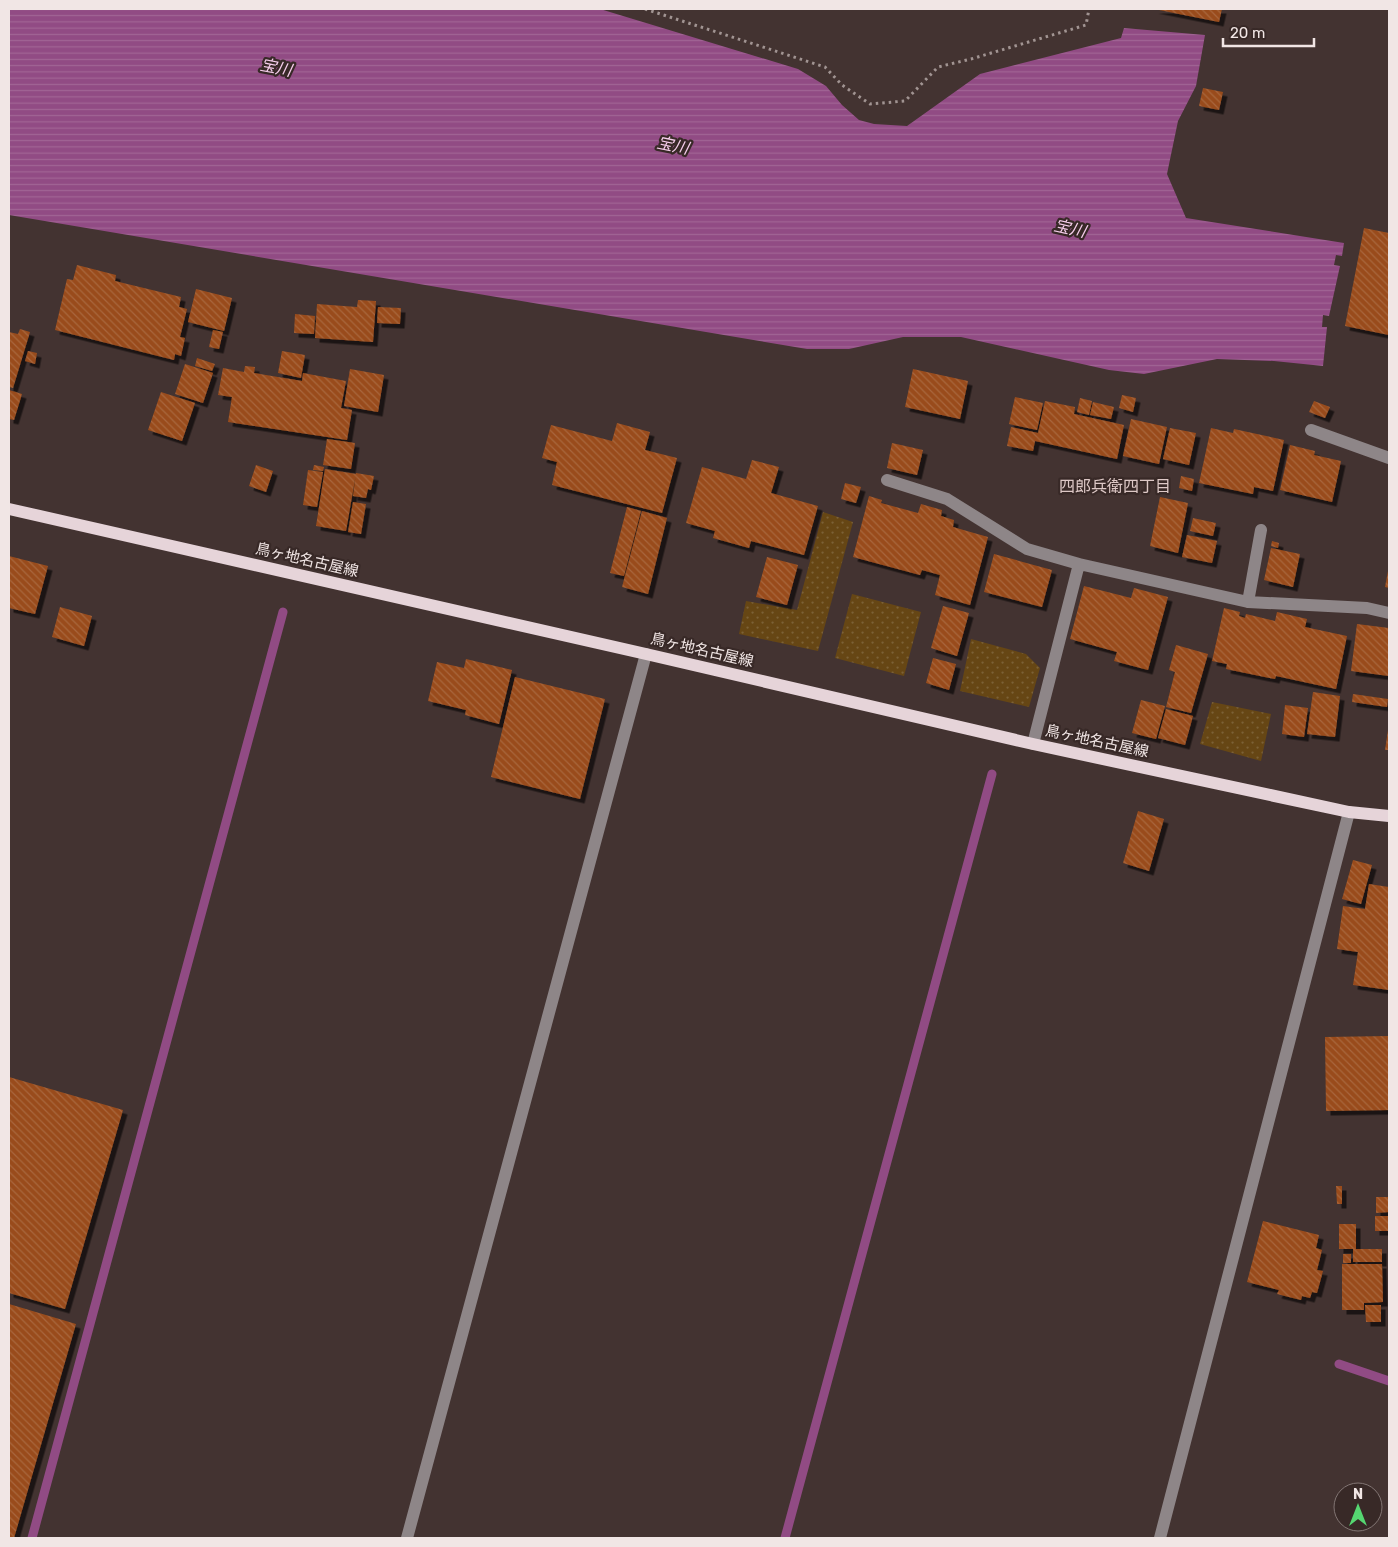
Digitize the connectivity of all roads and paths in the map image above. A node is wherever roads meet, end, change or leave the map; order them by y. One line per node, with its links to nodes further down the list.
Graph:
1 (646, 9): 2 (path)
2 (1089, 9)
3 (1311, 430): 4 (street)
4 (1389, 458)
5 (887, 480): 8 (street)
6 (9, 510): 11 (main road, 鳥ヶ地名古屋線)
7 (1261, 530): 9 (street)
8 (1079, 564): 9 (street); 12 (street)
9 (1248, 602): 10 (street)
10 (1389, 613)
11 (646, 654): 12 (main road, 鳥ヶ地名古屋線); 15 (street)
12 (1034, 744): 13 (main road, 鳥ヶ地名古屋線)
13 (1349, 812): 14 (main road, 鳥ヶ地名古屋線); 16 (street)
14 (1389, 816)
15 (407, 1538)
16 (1160, 1538)

